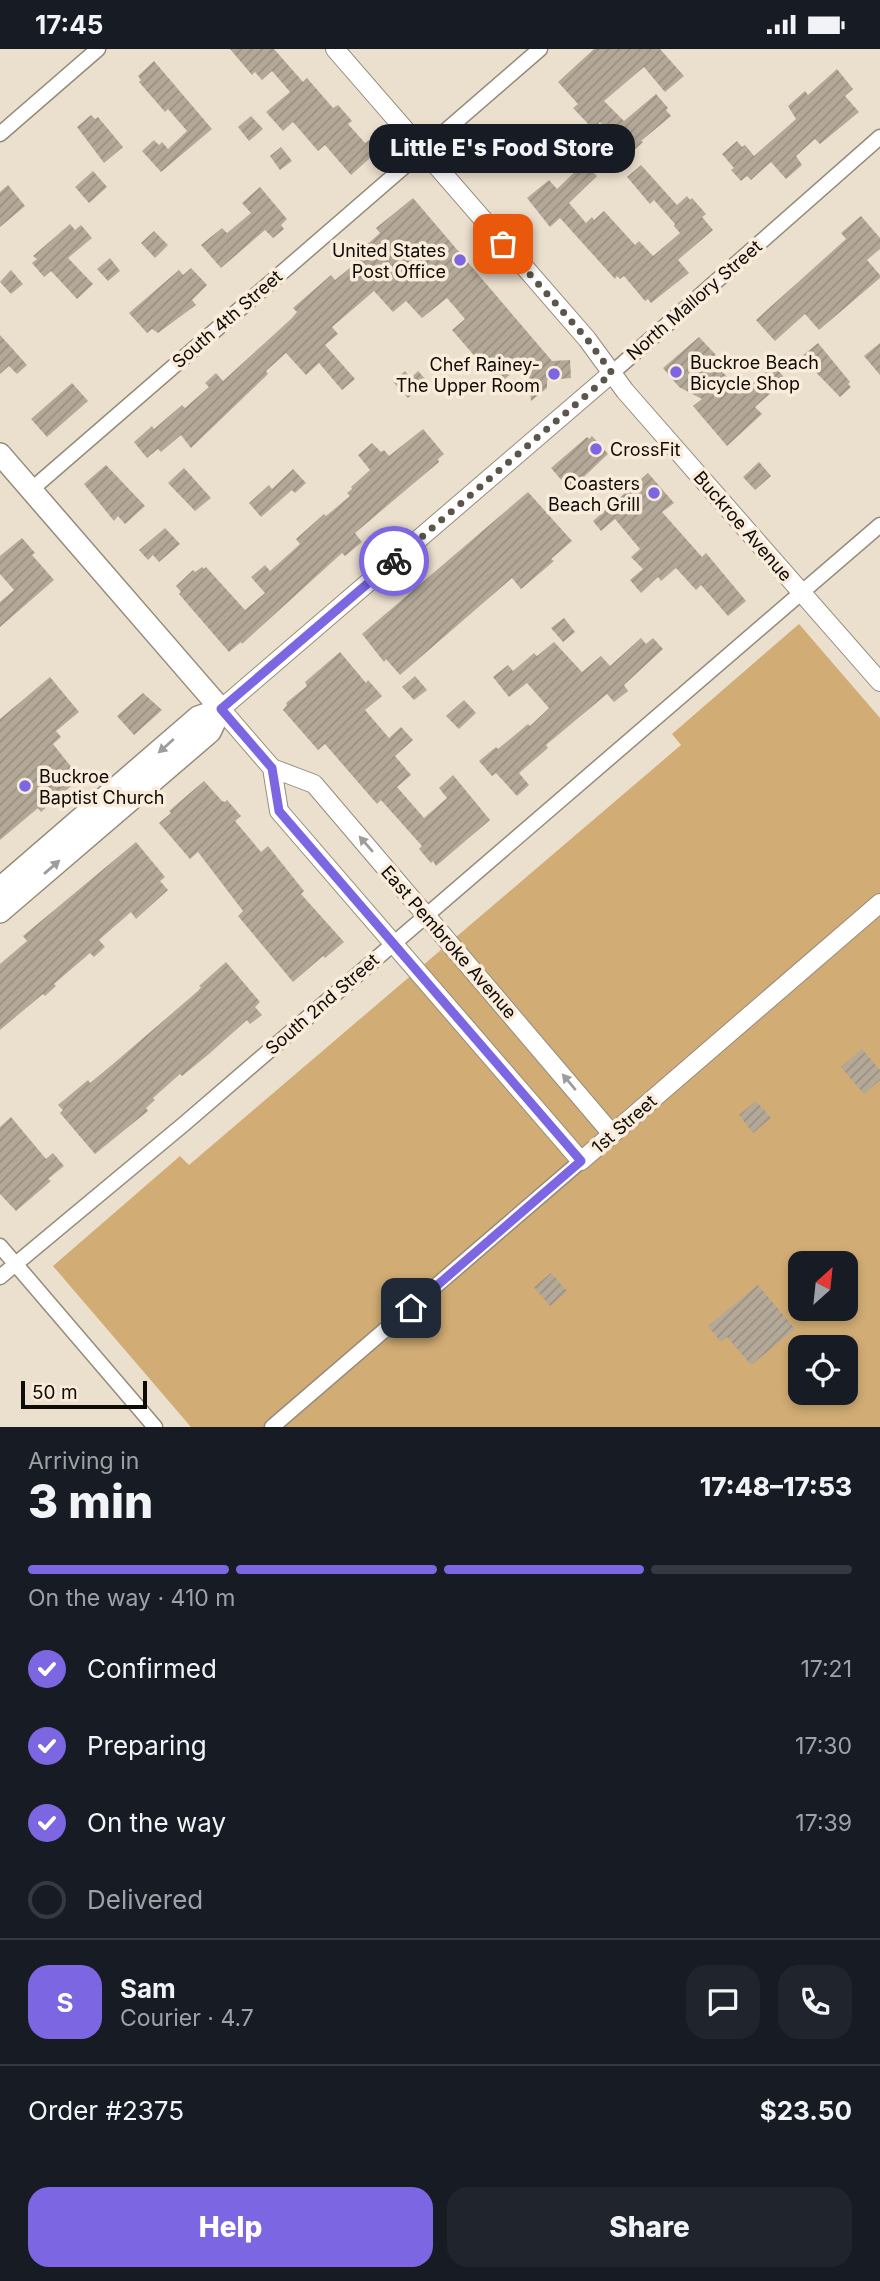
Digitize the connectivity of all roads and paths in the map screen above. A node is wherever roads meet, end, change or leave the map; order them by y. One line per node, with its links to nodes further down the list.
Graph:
1 (98, 49): 4 (street)
2 (335, 49): 6 (street, Buckroe Avenue)
3 (540, 49): 6 (street, South 4th Street)
4 (0, 134)
5 (880, 137): 7 (street, North Mallory Street)
6 (423, 150): 7 (street, Buckroe Avenue); 9 (street, South 4th Street)
7 (612, 373): 11 (street, Buckroe Avenue); 13 (street, North Mallory Street)
8 (0, 454): 9 (main road, East Pembroke Avenue)
9 (32, 489): 13 (main road, East Pembroke Avenue)
10 (880, 525): 11 (street, South 2nd Street)
11 (800, 592): 12 (street, Buckroe Avenue); 18 (street, South 2nd Street)
12 (880, 682)
13 (221, 709): 14 (street, East Pembroke Avenue); 15 (main road, North Mallory Street, one-way to 15); 17 (main road, North Mallory Street, one-way to 13)
14 (272, 768): 18 (street, East Pembroke Avenue, one-way to 14); 19 (street)
15 (0, 888)
16 (880, 904): 20 (street, 1st Street)
17 (0, 912)
18 (426, 915): 19 (street, South 2nd Street); 20 (street, East Pembroke Avenue, one-way to 18)
19 (393, 943): 21 (street); 23 (street, South 2nd Street)
20 (612, 1134): 21 (street, 1st Street)
21 (581, 1161): 26 (street, 1st Street)
22 (0, 1246): 23 (street)
23 (16, 1265): 24 (street, South 2nd Street); 25 (street)
24 (0, 1277)
25 (155, 1427)
26 (272, 1427)

